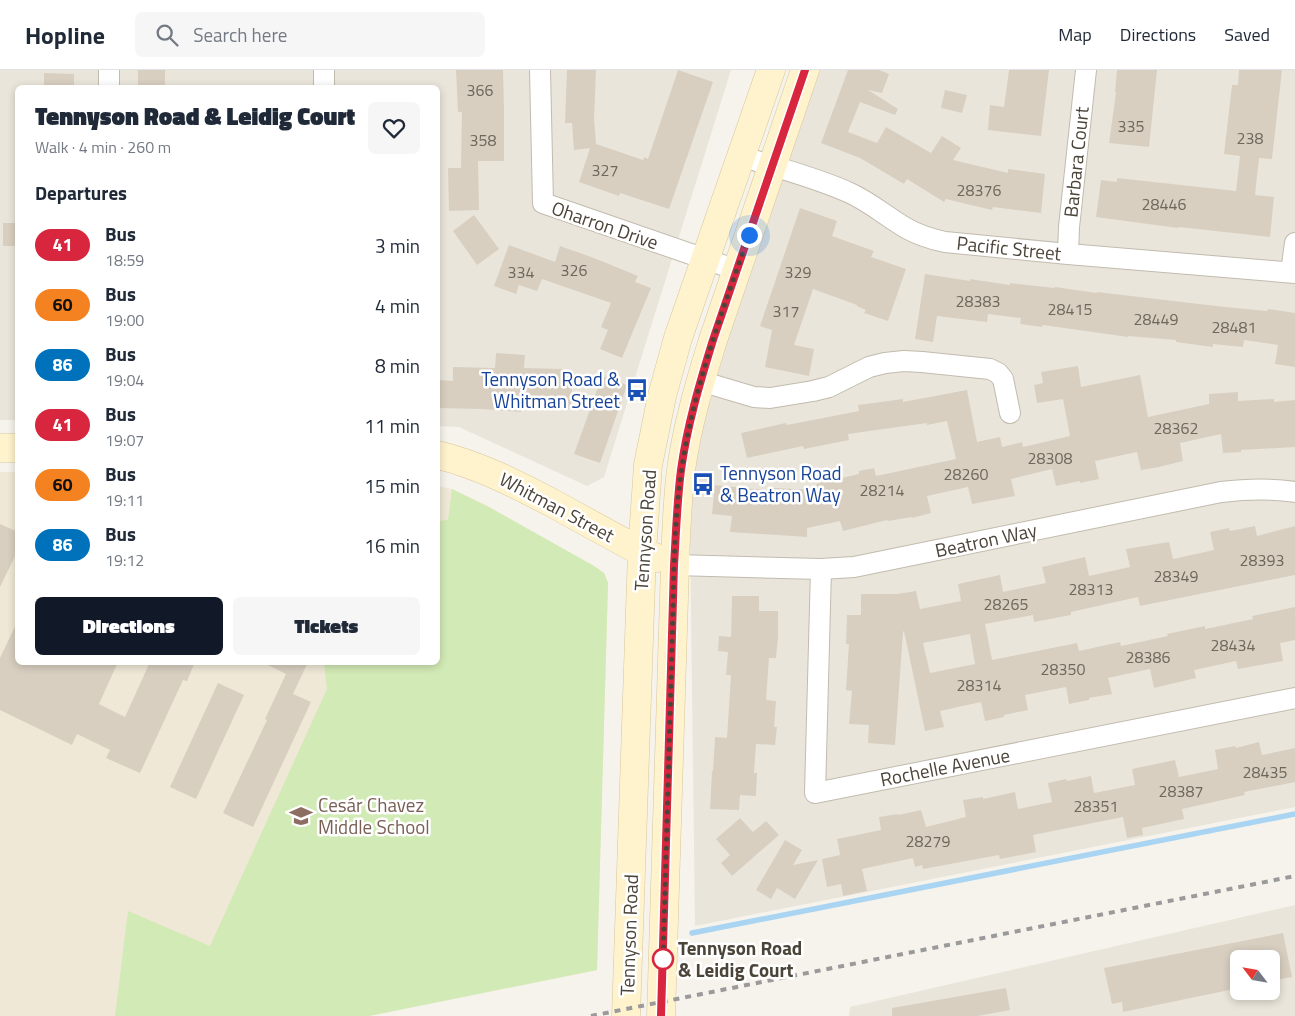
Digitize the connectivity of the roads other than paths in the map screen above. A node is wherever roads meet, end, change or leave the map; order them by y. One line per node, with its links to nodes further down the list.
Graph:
1 (109, 70): 7 (street)
2 (324, 70): 8 (street)
3 (540, 70): 13 (street, Oharron Drive)
4 (771, 70): 9 (main road, Tennyson Road)
5 (805, 70): 10 (main road, Tennyson Road)
6 (1086, 70): 12 (street, Barbara Court)
7 (109, 85)
8 (324, 85)
9 (741, 156): 10 (street, Pacific Street); 13 (main road, Tennyson Road)
10 (772, 166): 12 (street, Pacific Street); 14 (main road, Tennyson Road)
11 (1295, 243): 15 (street)
12 (1068, 254): 15 (street, Pacific Street)
13 (706, 259): 14 (street, Oharron Drive); 22 (main road, Tennyson Road)
14 (737, 270): 16 (main road, Tennyson Road)
15 (1293, 273)
16 (700, 381): 17 (street); 23 (main road, Tennyson Road)
17 (1010, 413)
18 (0, 448): 19 (main road)
19 (15, 448)
20 (440, 456): 22 (main road, Whitman Street)
21 (1295, 492): 24 (street, Beatron Way)
22 (642, 552): 23 (main road, Whitman Street); 27 (main road, Tennyson Road)
23 (674, 565): 24 (street, Beatron Way); 26 (main road, Tennyson Road)
24 (820, 569): 25 (street, Rochelle Avenue)
25 (1295, 698)
26 (662, 1009)
27 (626, 1013)

